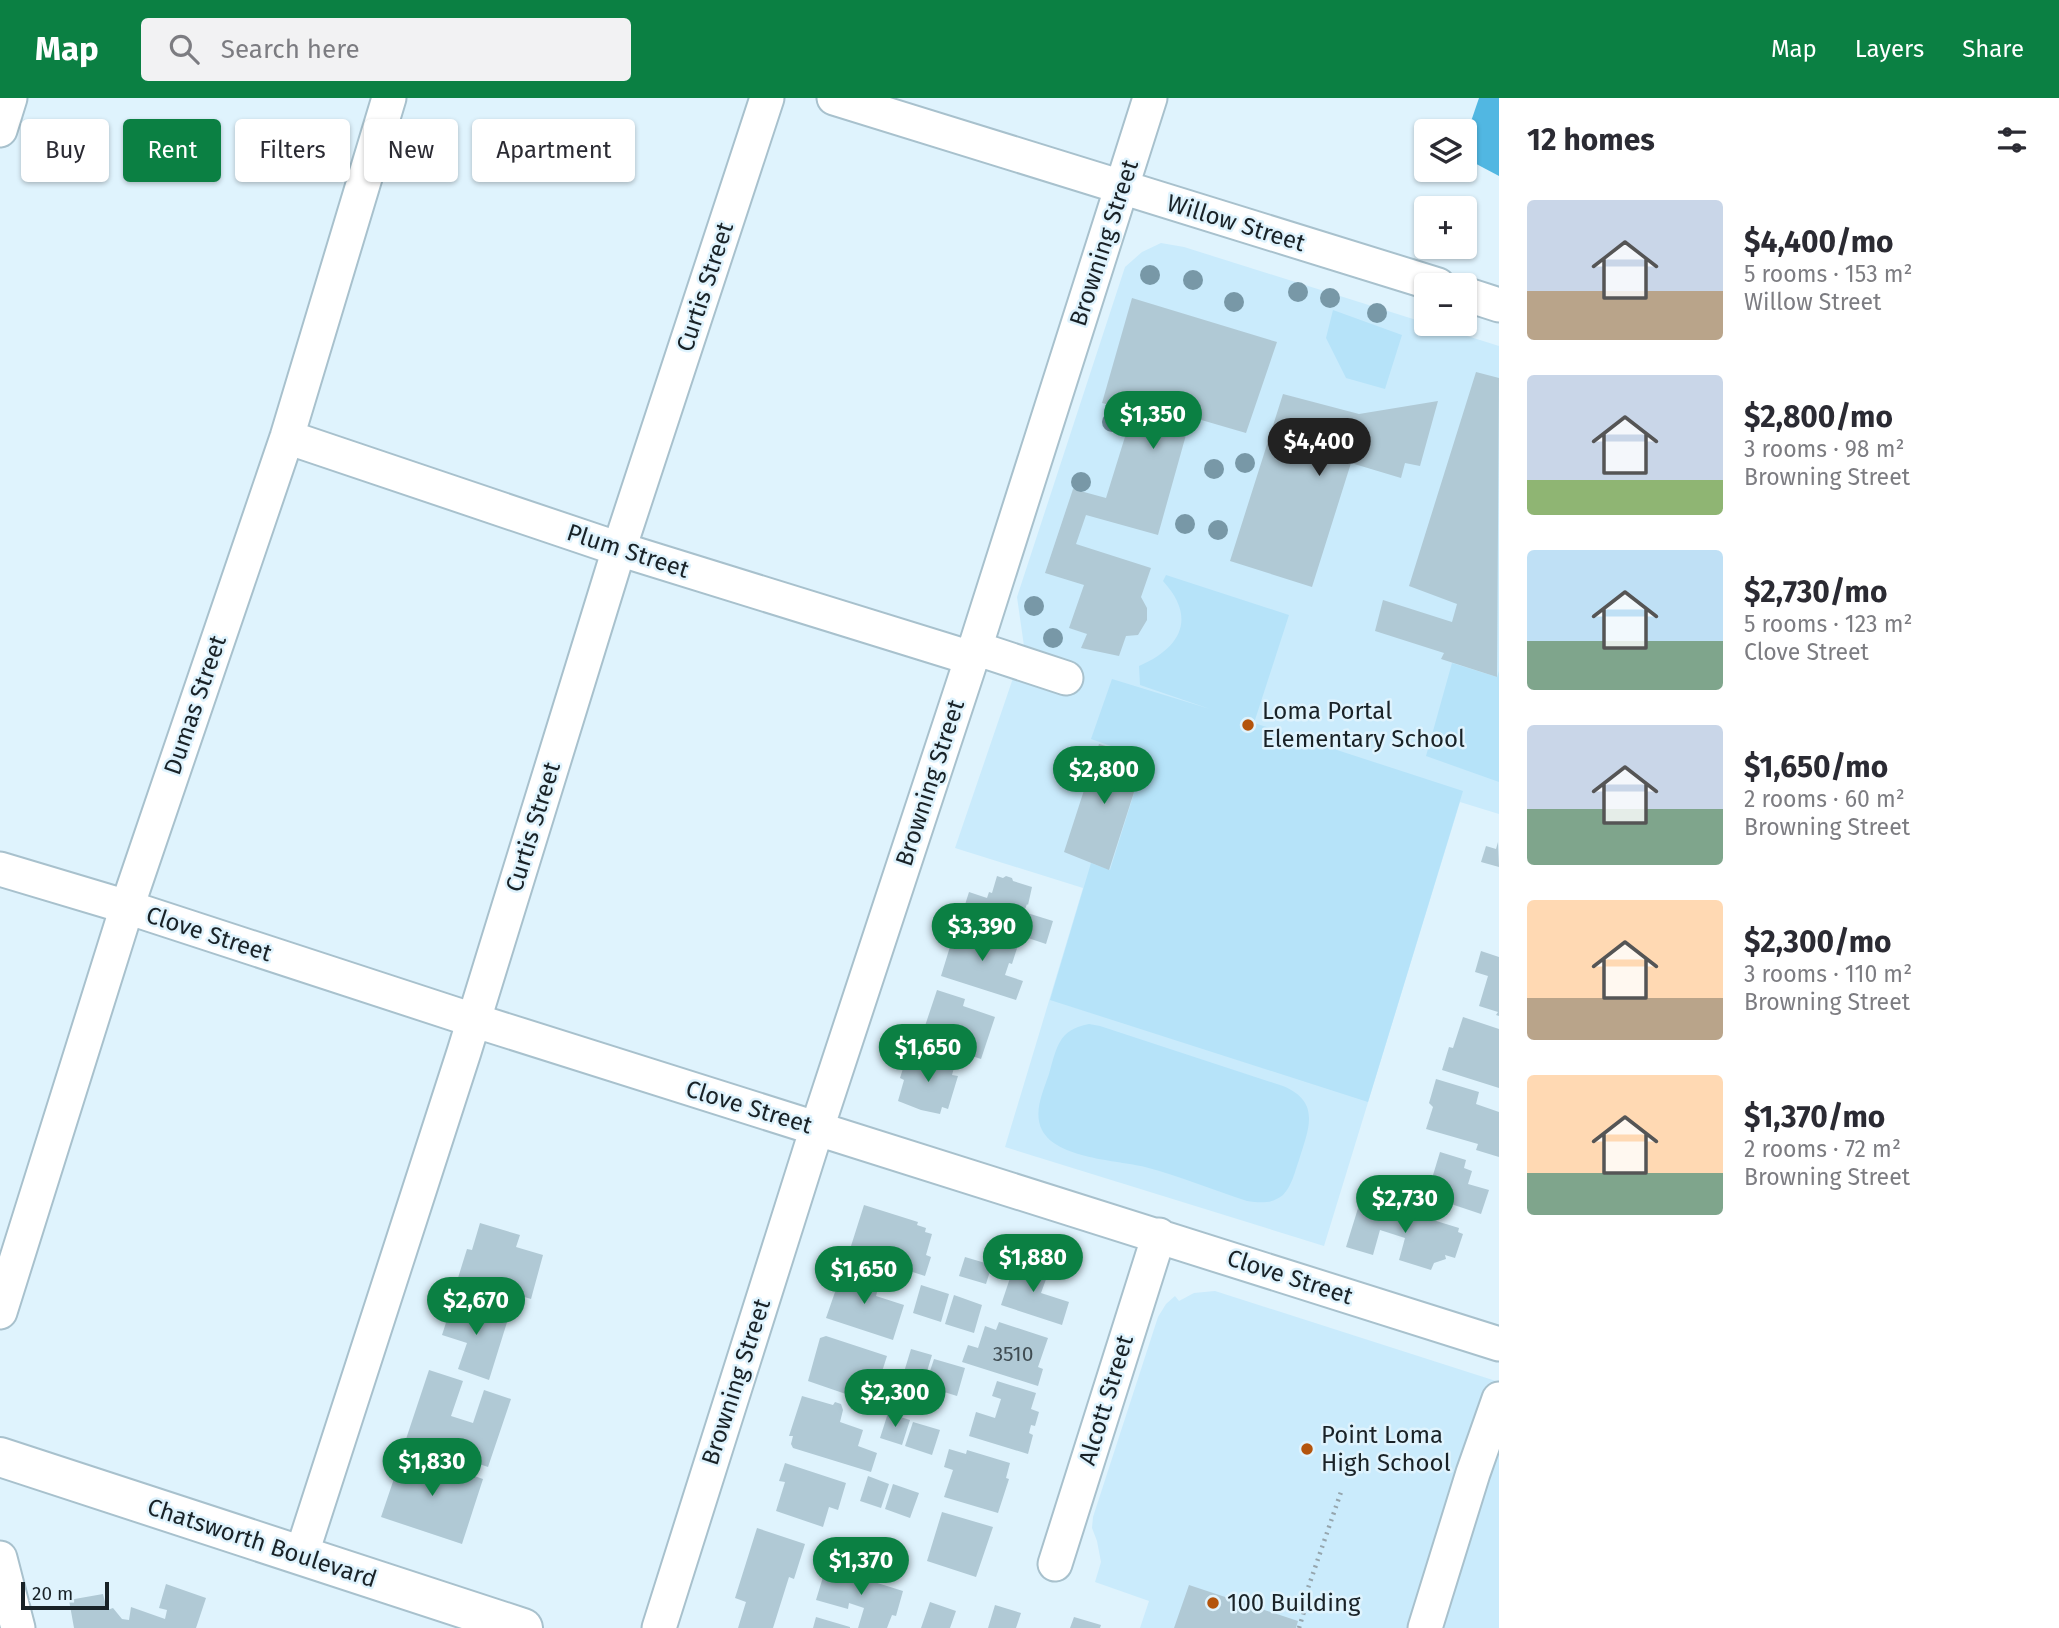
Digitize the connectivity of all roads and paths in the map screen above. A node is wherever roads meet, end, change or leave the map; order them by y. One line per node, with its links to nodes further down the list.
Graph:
1 (10, 98): 6 (street)
2 (389, 98): 11 (street, Dumas Street)
3 (767, 98): 12 (street, Curtis Street)
4 (834, 98): 7 (street, Willow Street)
5 (1150, 98): 7 (street, Browning Street)
6 (0, 130)
7 (1122, 188): 8 (street, Willow Street); 13 (street, Browning Street)
8 (1414, 278)
9 (1477, 298): 10 (street)
10 (1499, 306)
11 (287, 437): 12 (street, Plum Street); 16 (street, Dumas Street)
12 (619, 549): 13 (street, Plum Street); 17 (street, Curtis Street)
13 (973, 653): 14 (street, Plum Street); 18 (street, Browning Street)
14 (1066, 678)
15 (0, 869): 16 (street, Clove Street)
16 (127, 906): 17 (street, Clove Street); 20 (street, Dumas Street)
17 (472, 1020): 18 (street, Clove Street); 25 (street, Curtis Street)
18 (817, 1128): 19 (street, Clove Street); 30 (street, Browning Street)
19 (1159, 1235): 21 (street, Clove Street); 27 (street, Alcott Street)
20 (0, 1312)
21 (1499, 1344)
22 (1499, 1399): 32 (street)
23 (0, 1457): 25 (main road, Chatsworth Boulevard)
24 (1341, 1492): 31 (path)
25 (300, 1556): 29 (main road, Chatsworth Boulevard)
26 (0, 1558): 28 (street)
27 (1055, 1564)
28 (18, 1628)
29 (523, 1628)
30 (659, 1628)
31 (1299, 1628)
32 (1425, 1628)

